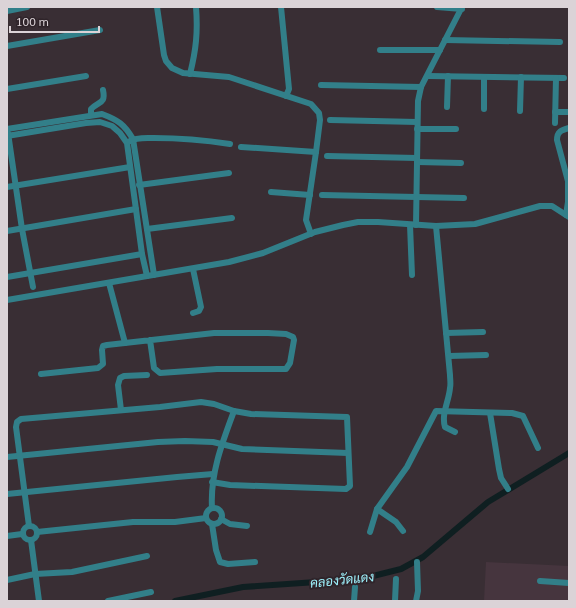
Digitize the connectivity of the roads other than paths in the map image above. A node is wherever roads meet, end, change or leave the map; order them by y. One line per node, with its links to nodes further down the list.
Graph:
1 (28, 7): 7 (street)
2 (157, 7): 14 (street)
3 (196, 7): 14 (street)
4 (282, 7): 26 (street)
5 (437, 7): 6 (street)
6 (462, 8): 9 (street)
7 (7, 11)
8 (100, 30): 11 (street)
9 (445, 40): 10 (street); 13 (street)
10 (560, 42)
11 (7, 46)
12 (380, 50): 13 (street)
13 (440, 50): 16 (street)
14 (190, 74): 26 (street)
15 (86, 76): 24 (street)
16 (428, 76): 17 (street); 23 (street)
17 (448, 76): 18 (street); 27 (street)
18 (484, 77): 19 (street); 28 (street)
19 (521, 77): 20 (street); 29 (street)
20 (556, 78): 21 (street); 30 (street)
21 (564, 78)
22 (321, 85): 23 (street)
23 (421, 87): 34 (street)
24 (7, 89)
25 (103, 90): 32 (street)
26 (286, 96): 44 (street)
27 (447, 107)
28 (484, 109)
29 (520, 111)
30 (555, 112): 31 (street); 35 (street)
31 (569, 112)
32 (91, 115): 39 (street); 40 (street)
33 (330, 120): 34 (street)
34 (418, 122): 37 (street)
35 (555, 123)
36 (569, 128): 50 (street)
37 (417, 129): 38 (street); 46 (street)
38 (456, 129)
39 (7, 133): 41 (street); 51 (street)
40 (133, 139): 41 (street); 42 (street); 52 (street)
41 (127, 143): 48 (street)
42 (230, 144)
43 (241, 147): 44 (street)
44 (316, 152): 55 (street)
45 (327, 156): 46 (street)
46 (417, 160): 47 (street); 57 (street)
47 (461, 163)
48 (130, 167): 51 (street); 59 (street)
49 (228, 173): 52 (street)
50 (568, 184): 60 (street)
51 (16, 185): 53 (street); 64 (street)
52 (139, 185): 65 (street)
53 (7, 187)
54 (271, 192): 55 (street)
55 (310, 194): 67 (street)
56 (322, 195): 57 (street)
57 (416, 197): 58 (street); 62 (street)
58 (464, 198)
59 (136, 209): 64 (street); 68 (street)
60 (568, 216): 63 (street)
61 (232, 218): 65 (street)
62 (413, 225): 63 (street); 67 (street); 71 (street)
63 (436, 226): 80 (street)
64 (22, 229): 66 (street); 70 (street)
65 (147, 229): 72 (street)
66 (7, 232)
67 (312, 234): 69 (street)
68 (142, 254): 70 (street); 73 (street)
69 (193, 269): 72 (street); 78 (street)
70 (30, 273): 74 (street); 76 (street)
71 (412, 274)
72 (154, 275): 73 (street)
73 (146, 276): 75 (street)
74 (7, 277)
75 (109, 283): 77 (street); 82 (street)
76 (33, 287)
77 (7, 300)
78 (193, 313)
79 (483, 332): 80 (street)
80 (446, 333): 84 (street)
81 (150, 340): 81 (street); 82 (street)
82 (125, 343): 85 (street)
83 (486, 355): 84 (street)
84 (449, 356): 89 (street)
85 (41, 374)
86 (147, 375): 87 (street)
87 (121, 410): 88 (street); 95 (street)
88 (234, 411): 92 (street); 94 (street)
89 (445, 411): 90 (street); 91 (street); 103 (street)
90 (490, 413): 93 (street); 99 (street)
91 (455, 432)
92 (222, 444): 94 (street); 95 (street); 97 (street)
93 (538, 448)
94 (348, 453): 98 (street)
95 (19, 456): 96 (street); 100 (street)
96 (7, 457)
97 (213, 474): 98 (street); 100 (street)
98 (212, 482): 102 (street)
99 (508, 489)
100 (24, 492): 101 (street); 107 (street)
101 (7, 494)
102 (212, 508): 104 (street); 105 (street)
103 (377, 508): 109 (street); 111 (street)
104 (206, 518): 106 (street); 110 (street)
105 (221, 520): 106 (street); 108 (street)
106 (212, 524): 116 (street)
107 (29, 526): 110 (street); 112 (street)
108 (247, 526)
109 (403, 531)
110 (37, 532): 114 (street)
111 (370, 532)
112 (22, 534): 113 (street); 114 (street)
113 (7, 536)
114 (31, 540): 118 (street)
115 (147, 556): 118 (street)
116 (255, 562)
117 (417, 562): 129 (street)
118 (35, 574): 120 (street); 125 (street)
119 (396, 579): 128 (street)
120 (7, 580)
121 (540, 581): 122 (street)
122 (569, 583)
123 (355, 587): 127 (street)
124 (151, 592): 126 (street)
125 (39, 601)
126 (108, 601)
127 (354, 601)
128 (395, 601)
129 (416, 601)

